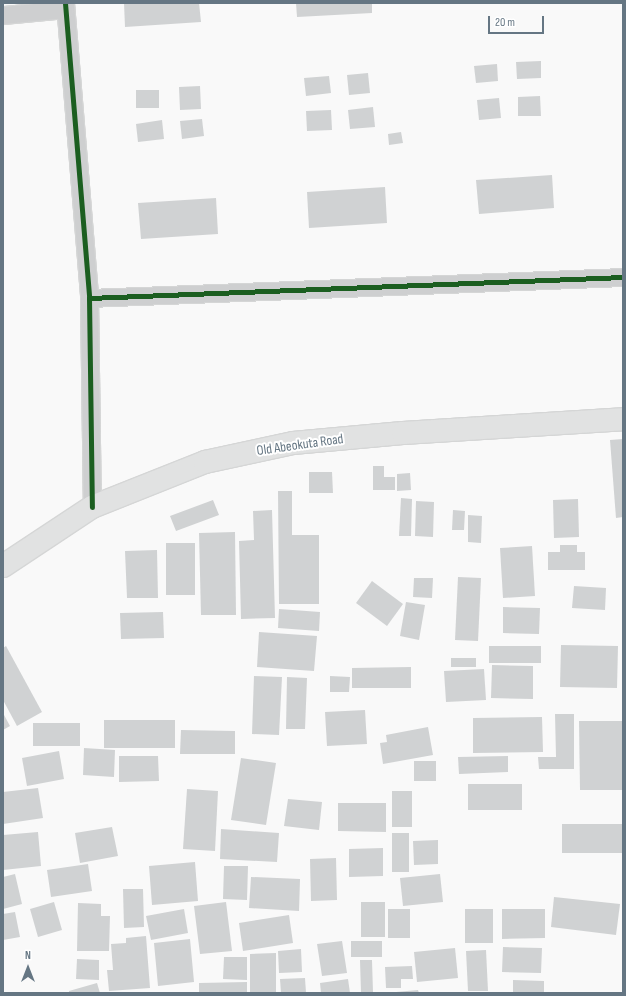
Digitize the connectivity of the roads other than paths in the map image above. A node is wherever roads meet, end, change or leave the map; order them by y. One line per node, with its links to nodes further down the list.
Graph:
1 (65, 6): 2 (street); 4 (street)
2 (3, 14)
3 (623, 277): 4 (street)
4 (89, 298): 6 (street)
5 (623, 419): 6 (highway, Old Abeokuta Road)
6 (92, 507): 7 (highway, Old Abeokuta Road)
7 (3, 566)

